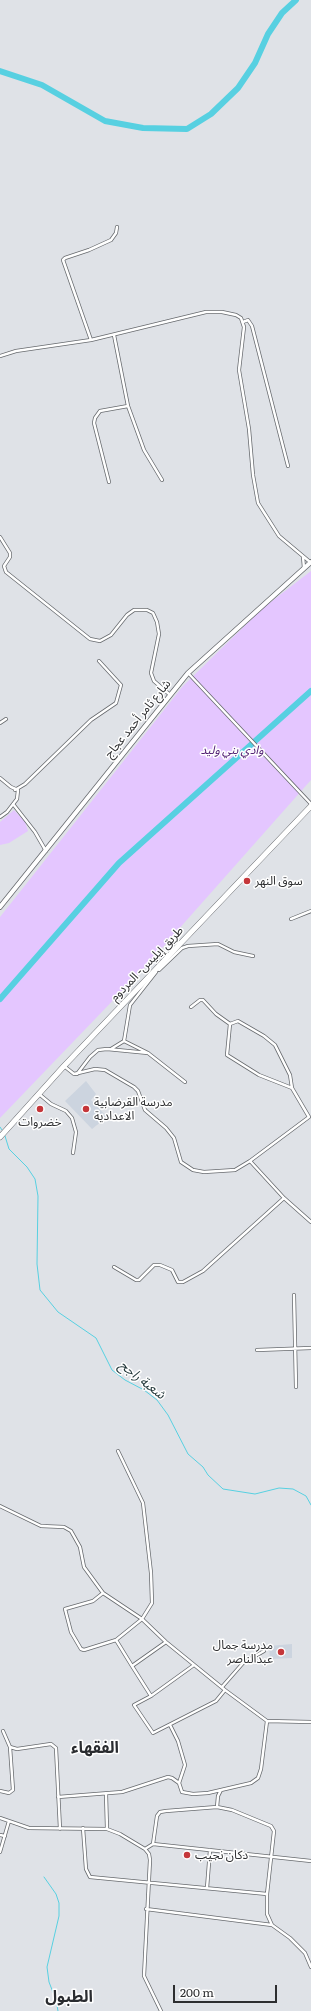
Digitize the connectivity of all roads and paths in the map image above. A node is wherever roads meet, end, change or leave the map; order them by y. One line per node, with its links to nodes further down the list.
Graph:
1 (117, 227): 4 (street)
2 (243, 322): 3 (street); 7 (street); 11 (street)
3 (114, 335): 4 (street); 6 (street)
4 (91, 340): 5 (street)
5 (0, 356)
6 (128, 406): 8 (street); 9 (street)
7 (288, 466)
8 (162, 480)
9 (109, 482)
10 (0, 537): 16 (street)
11 (303, 556): 12 (street); 13 (street)
12 (311, 562): 13 (main road, شارع ثامر أحمد عجاج)
13 (304, 568): 15 (main road, شارع ثامر أحمد عجاج)
14 (99, 661): 20 (street)
15 (188, 673): 16 (main road, شارع ثامر أحمد عجاج); 22 (street)
16 (169, 694): 24 (main road, شارع ثامر أحمد عجاج)
17 (6, 719): 18 (street)
18 (0, 723)
19 (0, 778): 20 (street)
20 (15, 790): 21 (street)
21 (13, 804): 23 (street); 24 (street)
22 (311, 805): 29 (highway, طريق إيليس- المردوم)
23 (0, 817)
24 (46, 851): 25 (main road, شارع ثامر أحمد عجاج)
25 (0, 907)
26 (311, 911): 27 (street)
27 (291, 919)
28 (252, 956): 29 (street)
29 (156, 971): 32 (street); 35 (highway, طريق إيليس- المردوم)
30 (191, 1007): 31 (street)
31 (230, 1024): 38 (street); 38 (street)
32 (124, 1041): 33 (street); 34 (street)
33 (111, 1049): 34 (street); 36 (street)
34 (148, 1053): 37 (street)
35 (64, 1066): 36 (street); 39 (highway, طريق إيليس- المردوم)
36 (77, 1074): 43 (street)
37 (186, 1082)
38 (292, 1088): 40 (street)
39 (39, 1094): 41 (highway, طريق إيليس- المردوم); 42 (street)
40 (310, 1116): 43 (street)
41 (0, 1137)
42 (73, 1153)
43 (250, 1161): 44 (street)
44 (284, 1198): 45 (street); 46 (street)
45 (311, 1222)
46 (114, 1267)
47 (294, 1294): 49 (street)
48 (311, 1348): 49 (street)
49 (296, 1349): 50 (street); 51 (street)
50 (257, 1350)
51 (296, 1387)
52 (118, 1450): 55 (street)
53 (0, 1506): 54 (street)
54 (103, 1593): 55 (street); 56 (street)
55 (142, 1619): 56 (street); 57 (street)
56 (116, 1640): 60 (street)
57 (166, 1642): 59 (street); 60 (street)
58 (264, 1651): 61 (street)
59 (194, 1664): 61 (street); 63 (street)
60 (132, 1666): 63 (street)
61 (222, 1687): 62 (street)
62 (225, 1690): 64 (street); 66 (street)
63 (151, 1696): 66 (street)
64 (267, 1721): 65 (street); 70 (street)
65 (311, 1722)
66 (170, 1725): 69 (street)
67 (3, 1731): 68 (street)
68 (10, 1747): 71 (street); 73 (street)
69 (179, 1783): 70 (street); 72 (street)
70 (221, 1790): 74 (street)
71 (0, 1791)
72 (106, 1794): 73 (street); 79 (street)
73 (58, 1797): 78 (street)
74 (217, 1807): 82 (street); 86 (street)
75 (0, 1818): 76 (street)
76 (9, 1821): 78 (street); 81 (street)
77 (83, 1828): 78 (street); 79 (street); 88 (street)
78 (60, 1829)
79 (107, 1830): 83 (street)
80 (0, 1835): 81 (street)
81 (5, 1836): 85 (street)
82 (153, 1844): 83 (street); 84 (street)
83 (145, 1849): 88 (street)
84 (210, 1850): 86 (street); 89 (street)
85 (0, 1852)
86 (271, 1856): 87 (street); 90 (street)
87 (311, 1861)
88 (148, 1882): 89 (street); 91 (street)
89 (206, 1888): 90 (street)
90 (267, 1894): 92 (street)
91 (146, 1909): 92 (street); 94 (street)
92 (272, 1925): 93 (street)
93 (311, 1967)
94 (161, 2011)

